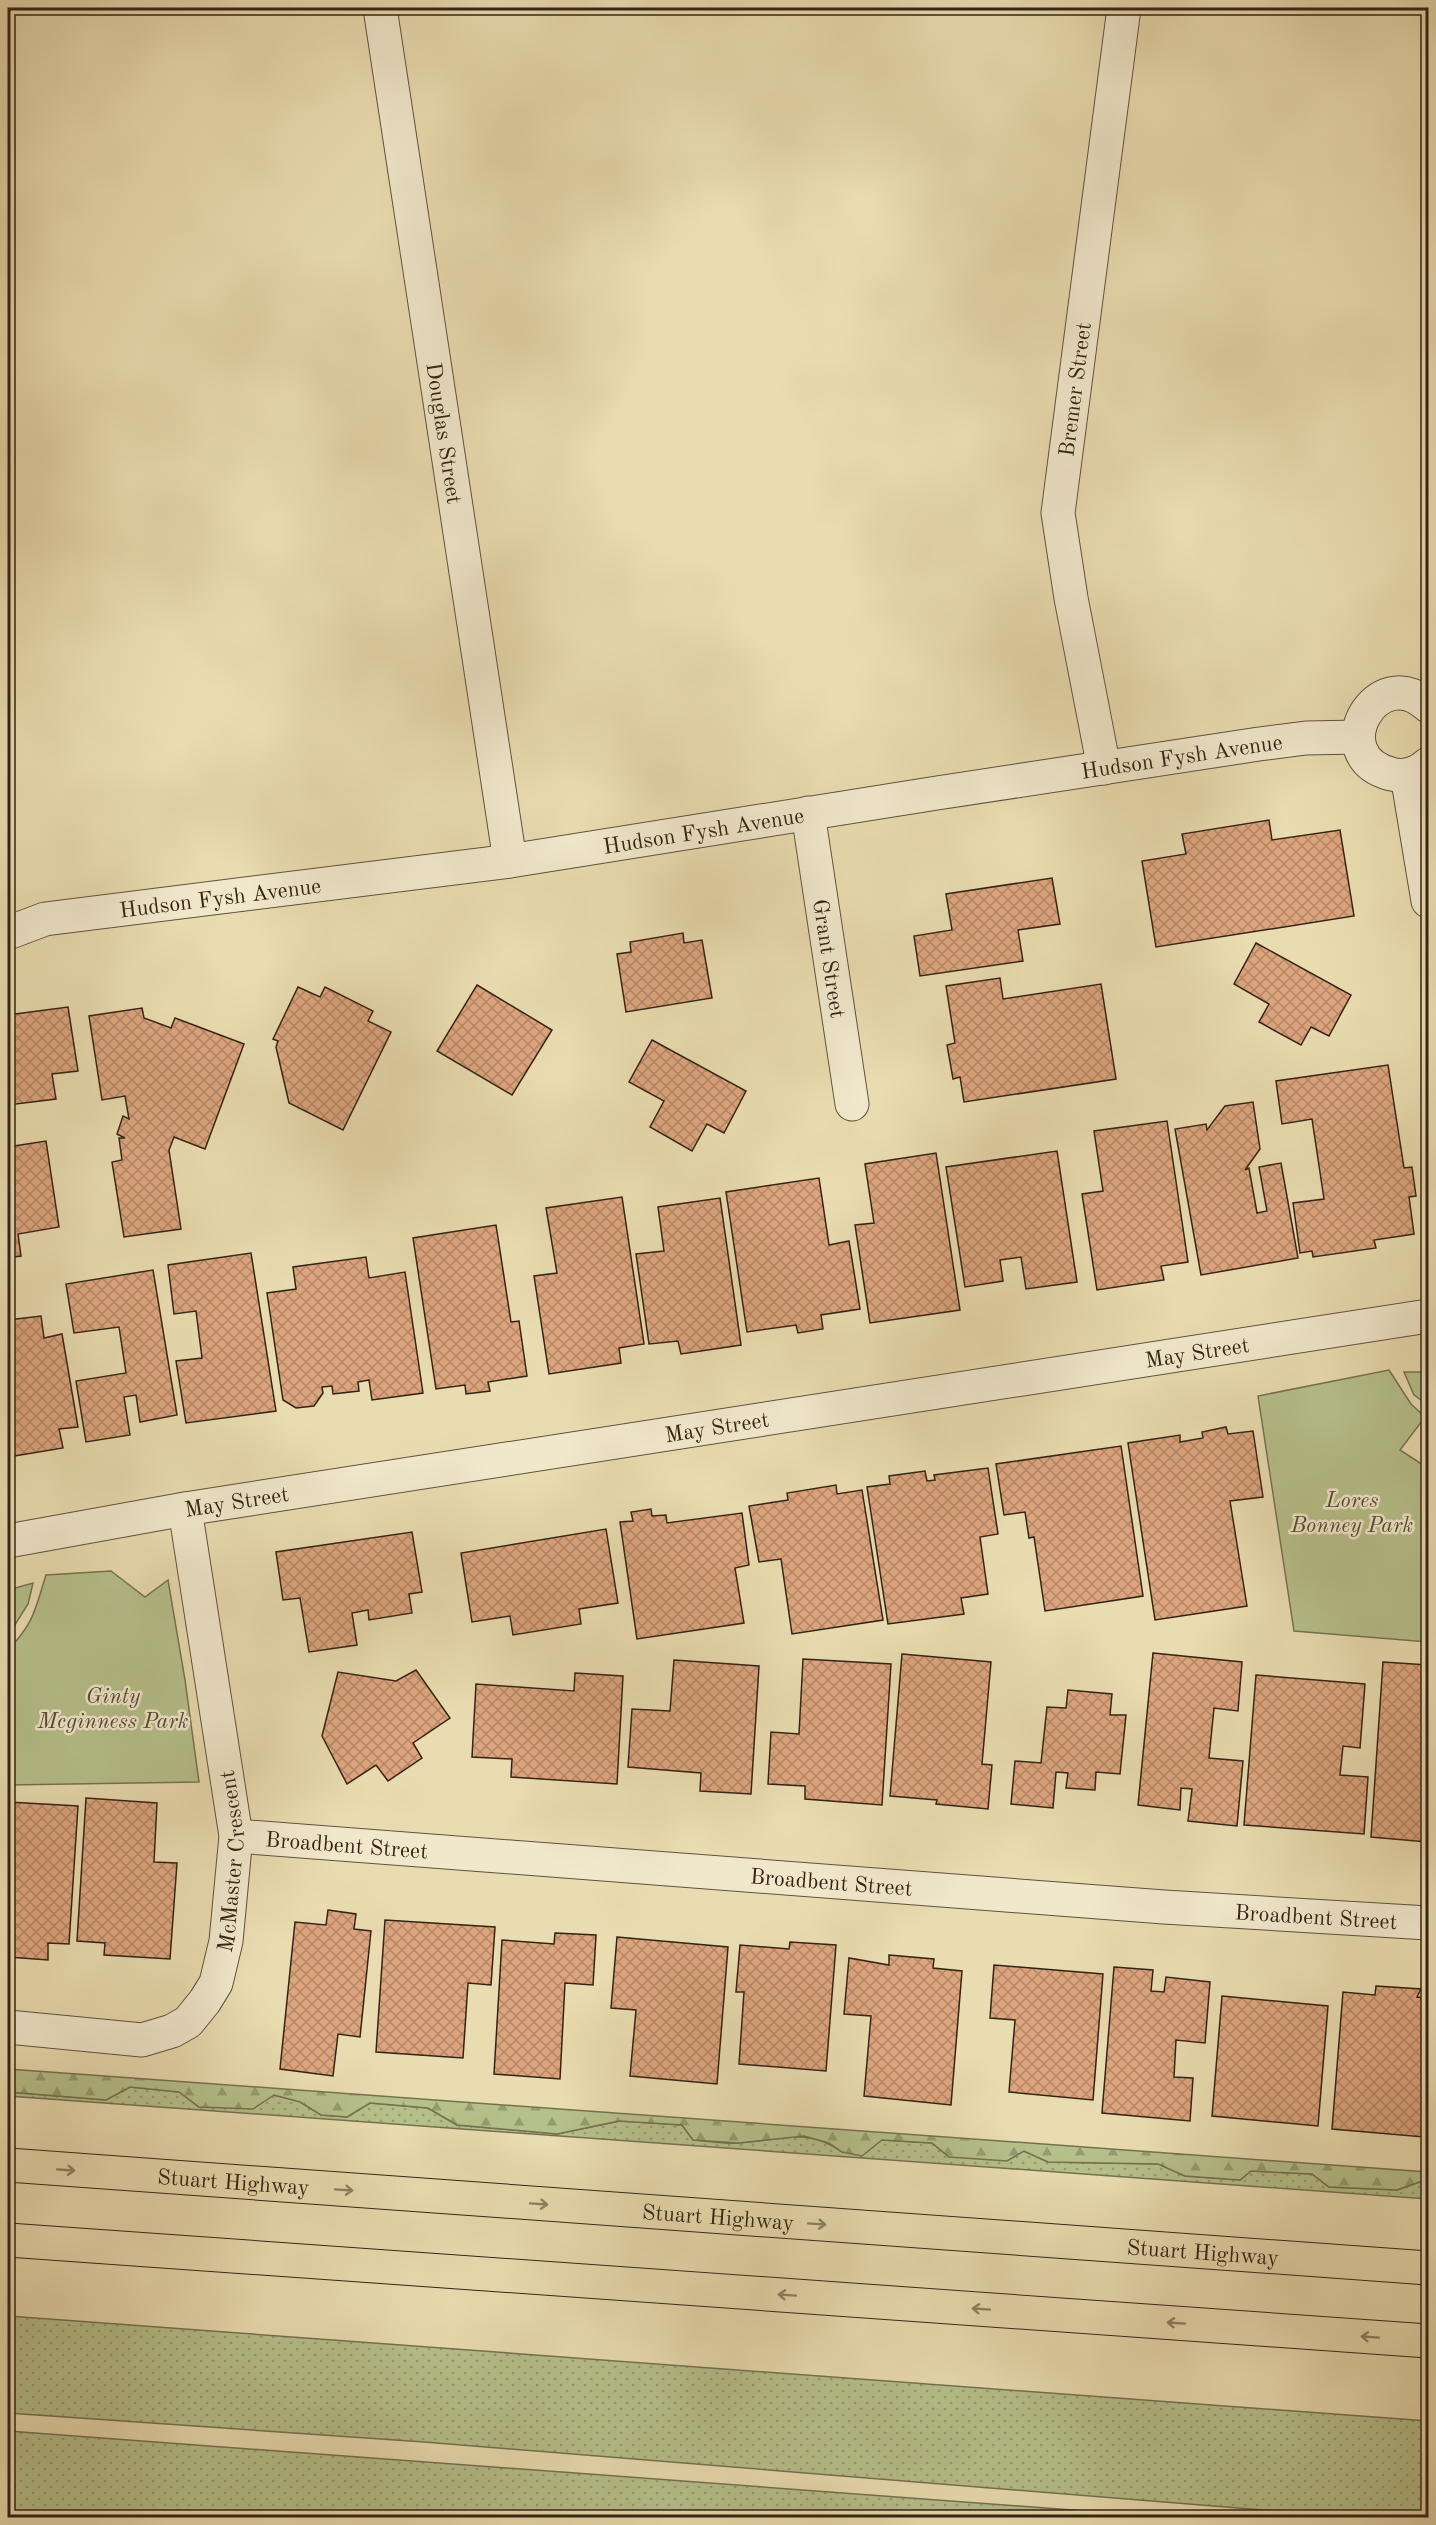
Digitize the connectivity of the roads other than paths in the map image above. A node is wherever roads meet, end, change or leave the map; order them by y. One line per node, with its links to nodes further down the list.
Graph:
1 (380, 8): 8 (street, Douglas Street)
2 (1124, 8): 5 (street, Bremer Street)
3 (1428, 706): 4 (street)
4 (1358, 737): 5 (street, Hudson Fysh Avenue); 6 (street)
5 (1104, 768): 7 (street, Hudson Fysh Avenue)
6 (1418, 770): 9 (street)
7 (808, 813): 8 (street, Hudson Fysh Avenue); 13 (street, Grant Street)
8 (510, 861): 11 (street, Hudson Fysh Avenue)
9 (1428, 902)
10 (8, 910): 11 (street)
11 (45, 919): 12 (street)
12 (8, 933)
13 (852, 1104)
14 (1428, 1316): 15 (street, May Street)
15 (185, 1509): 16 (street, May Street); 17 (street, McMaster Crescent)
16 (8, 1541)
17 (236, 1836): 18 (street, Broadbent Street); 19 (street, McMaster Crescent)
18 (1428, 1923)
19 (8, 2027)
20 (8, 2165): 22 (highway, Stuart Highway, one-way to 22)
21 (8, 2240): 23 (highway, one-way to 21)
22 (1428, 2268)
23 (1428, 2341)

